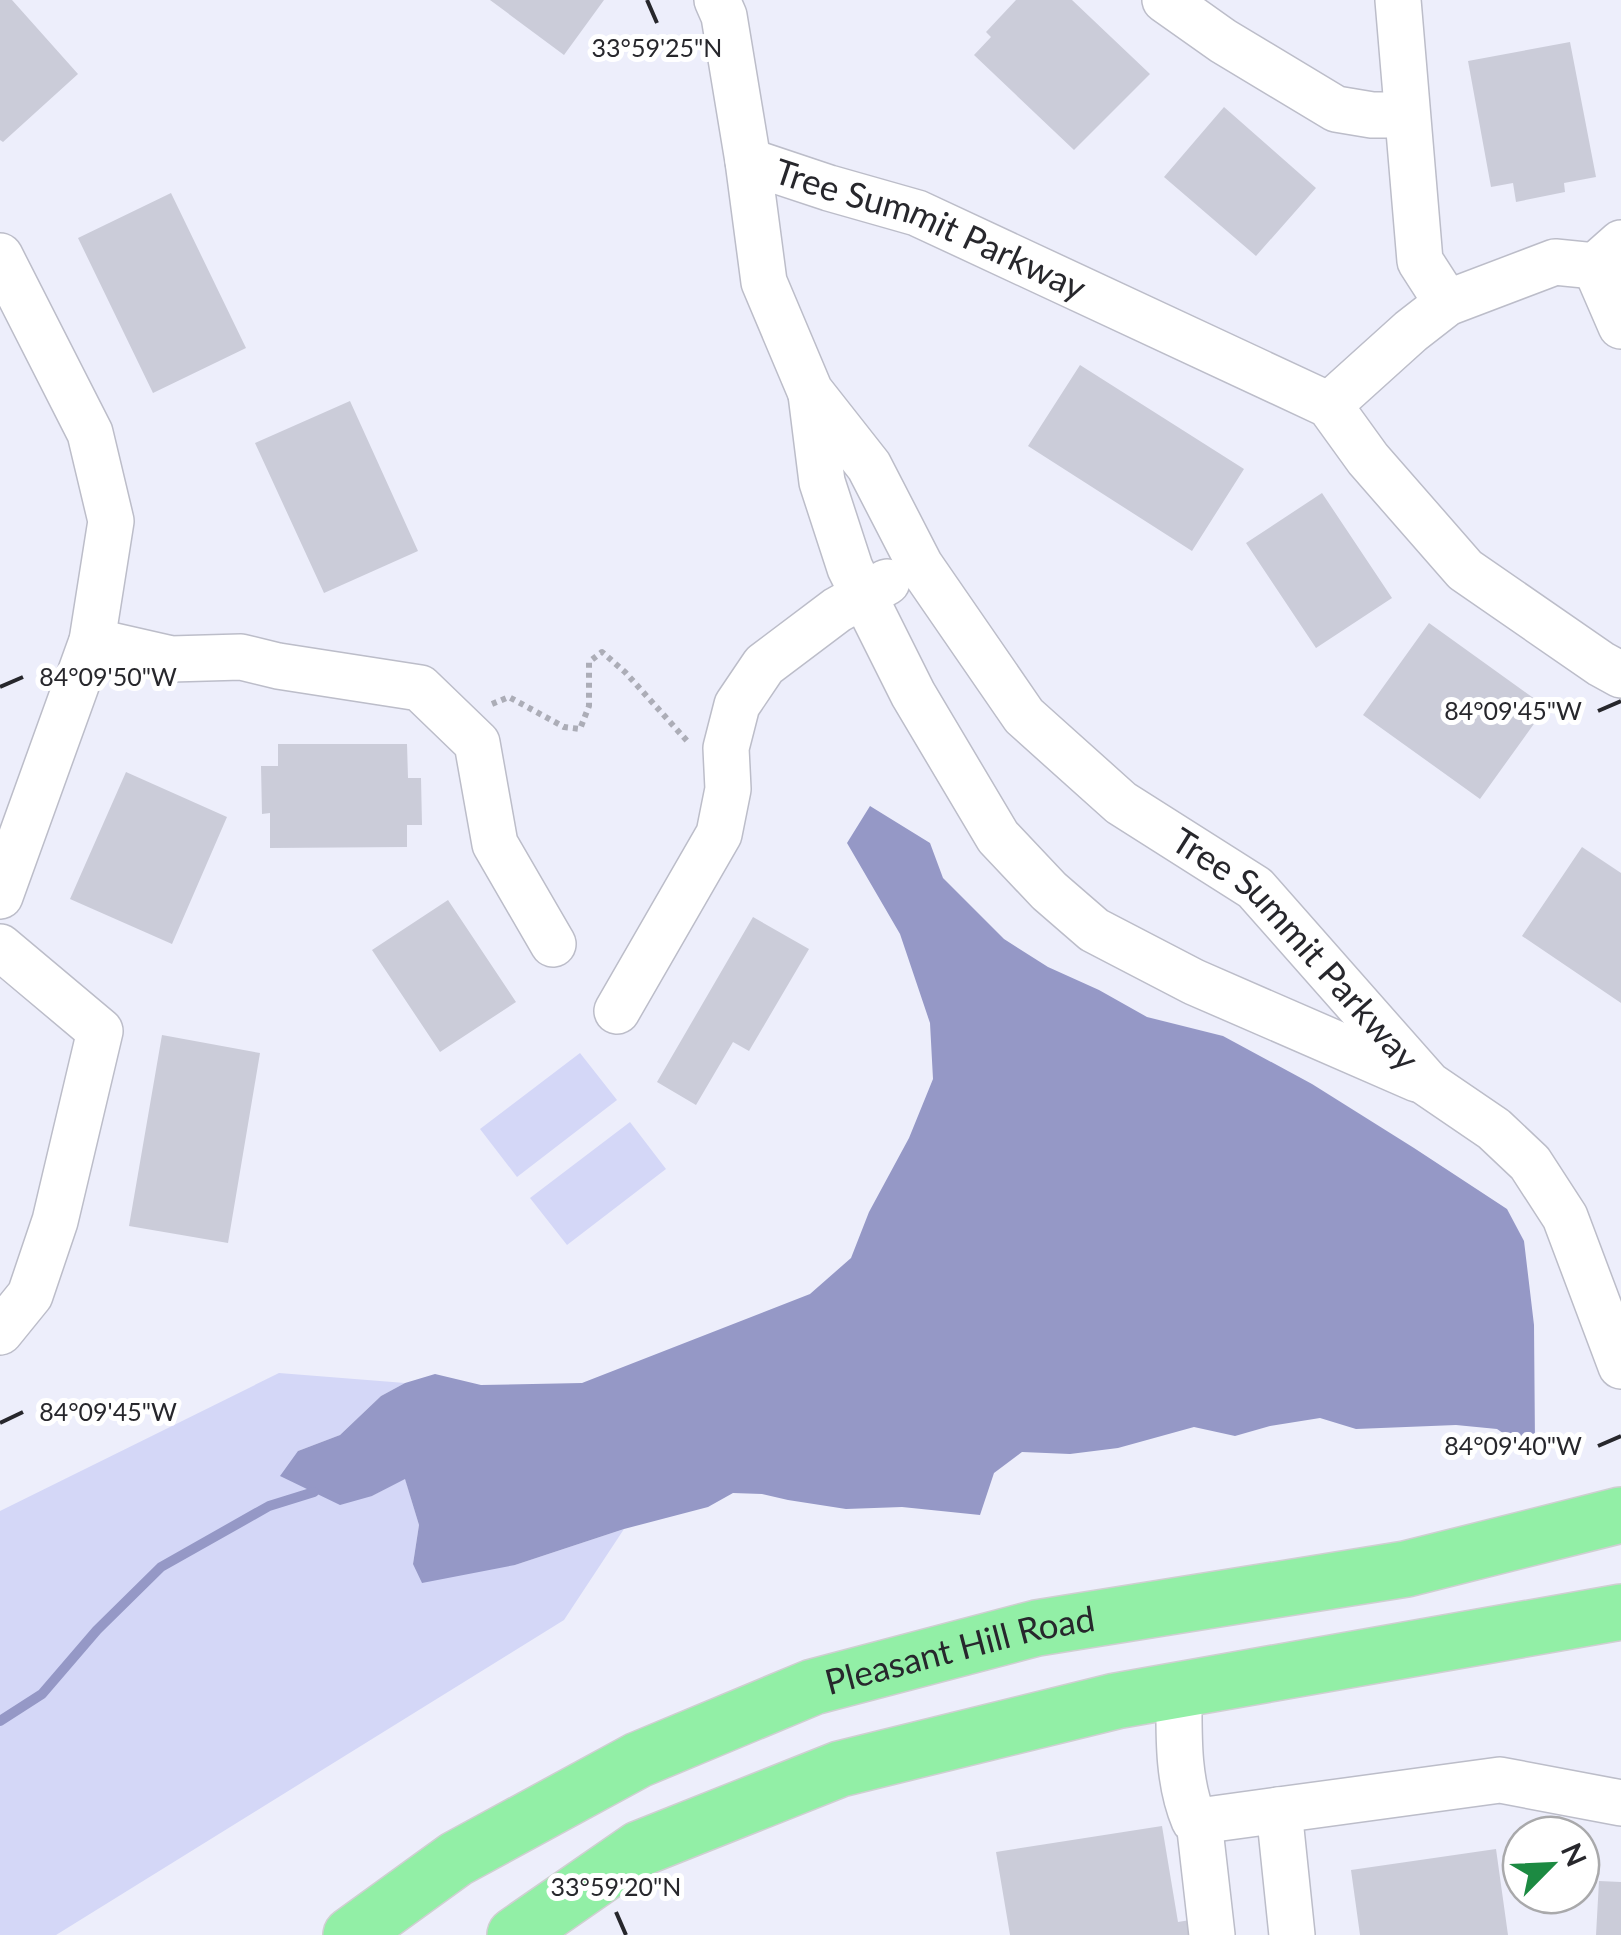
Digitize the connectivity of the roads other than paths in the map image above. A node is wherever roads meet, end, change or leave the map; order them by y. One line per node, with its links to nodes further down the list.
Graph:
1 (717, 0): 5 (street, Tree Summit Parkway)
2 (1165, 0): 4 (street)
3 (1398, 0): 4 (street)
4 (1406, 114): 8 (street)
5 (748, 161): 10 (street, Tree Summit Parkway); 11 (street, Tree Summit Parkway)
6 (1608, 254): 8 (street); 9 (street)
7 (0, 256): 14 (street)
8 (1448, 303): 11 (street)
9 (1621, 326)
10 (810, 391): 12 (street, Tree Summit Parkway); 13 (street)
11 (1328, 406): 15 (street, Tree Summit Parkway)
12 (920, 565): 13 (street); 20 (street, Tree Summit Parkway)
13 (862, 596): 19 (street); 20 (street)
14 (92, 641): 16 (street); 17 (street)
15 (1621, 675)
16 (0, 896)
17 (553, 944)
18 (0, 947): 21 (street)
19 (618, 1011)
20 (1428, 1084): 22 (street, Tree Summit Parkway)
21 (0, 1332)
22 (1621, 1366)
23 (1621, 1515): 29 (highway, Pleasant Hill Road)
24 (1621, 1612): 25 (highway)
25 (1179, 1690): 28 (street); 30 (highway)
26 (1621, 1803): 27 (street)
27 (1279, 1810): 28 (street); 32 (street)
28 (1199, 1821): 31 (street)
29 (352, 1935)
30 (515, 1935)
31 (1212, 1935)
32 (1292, 1935)

